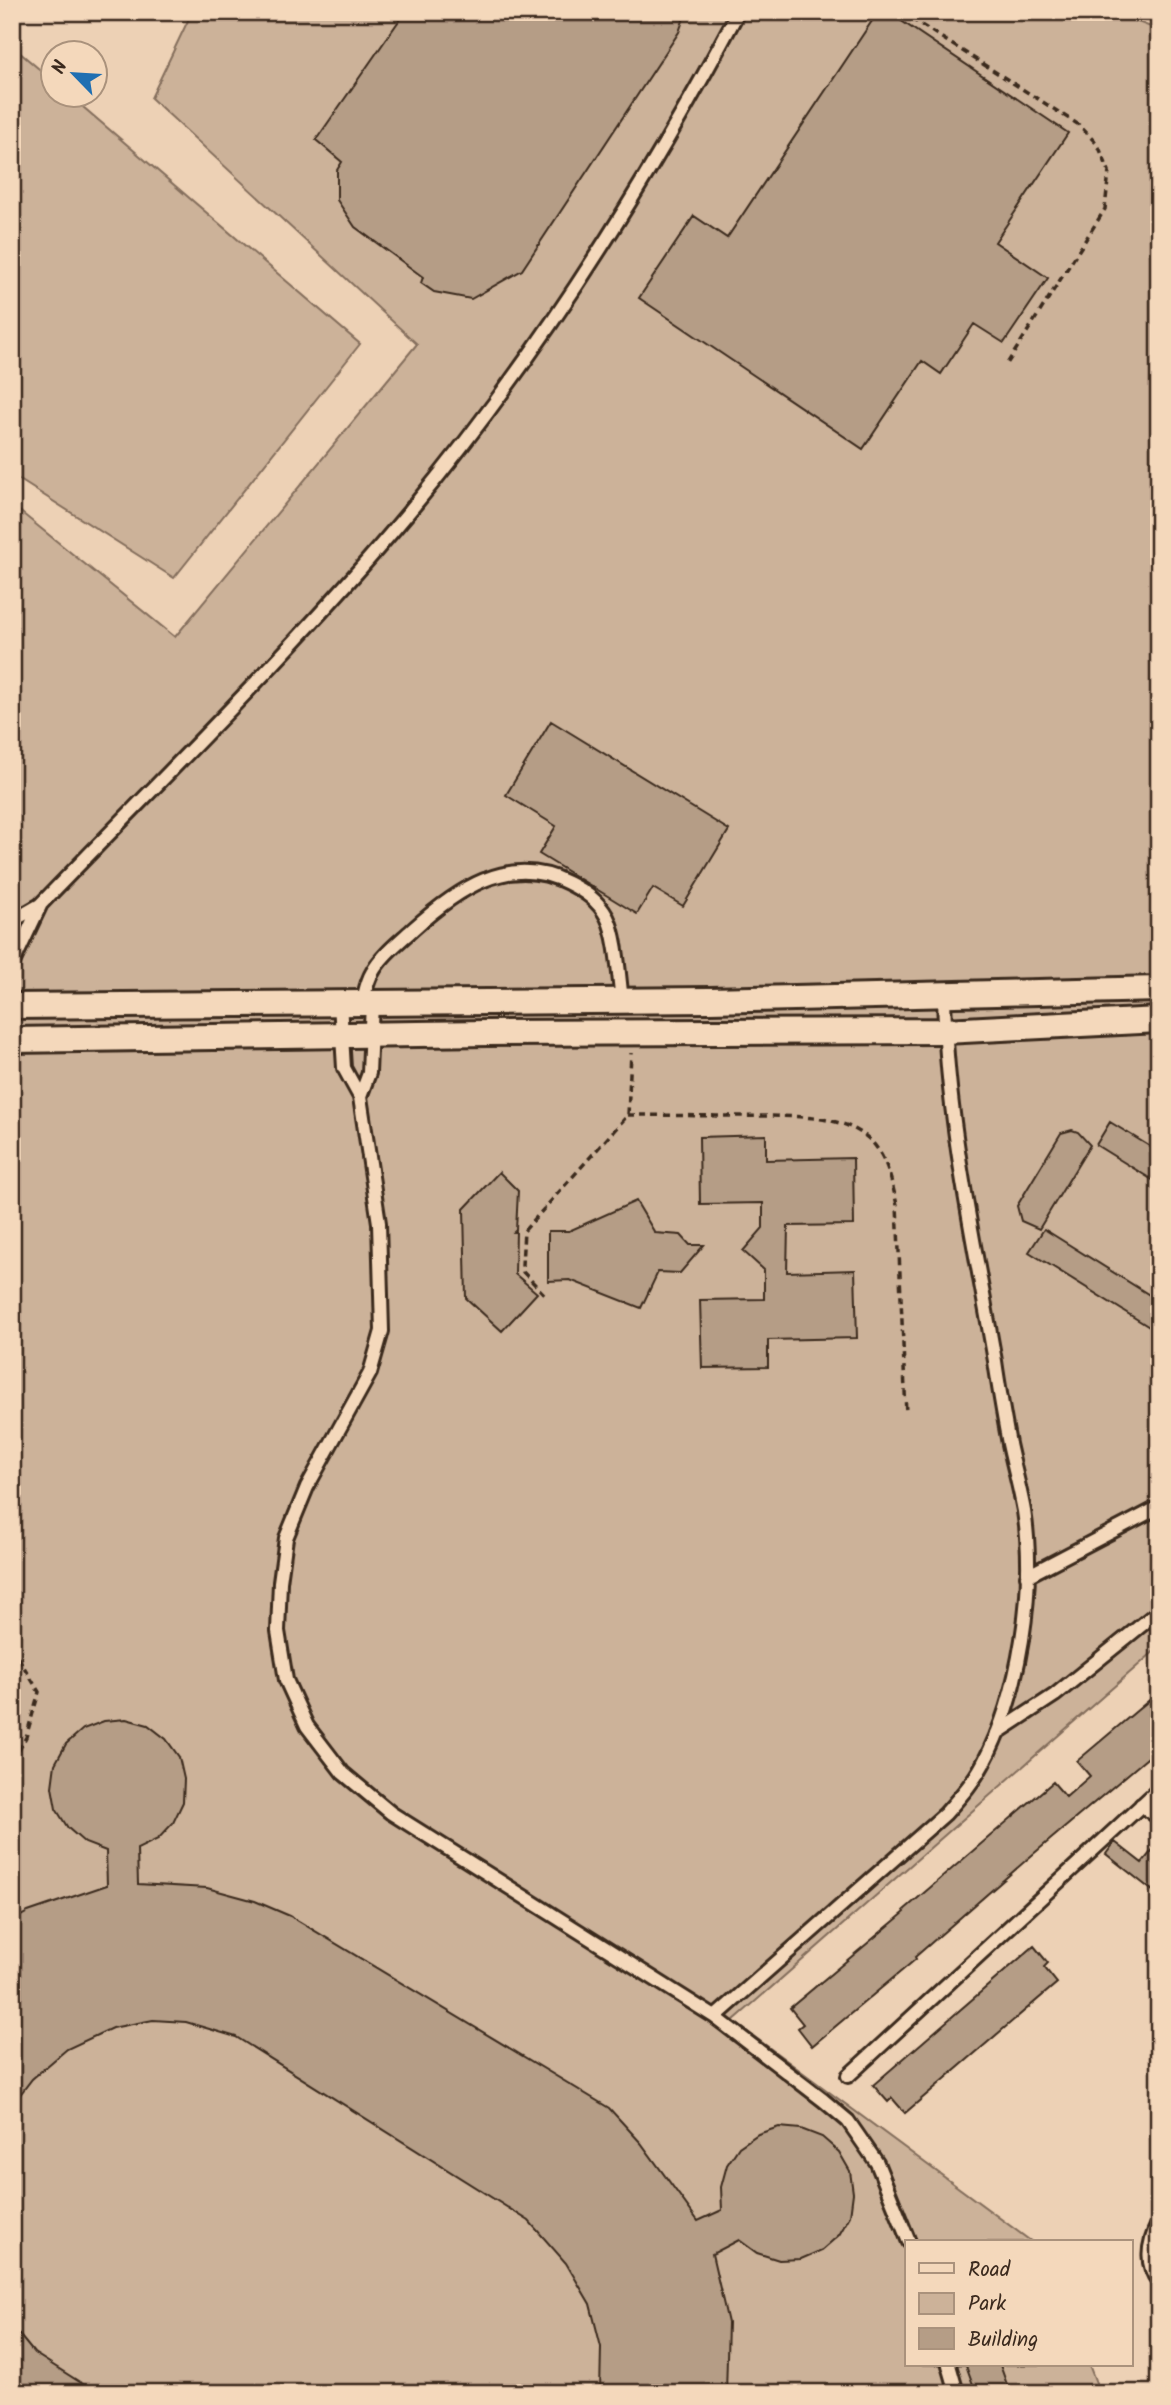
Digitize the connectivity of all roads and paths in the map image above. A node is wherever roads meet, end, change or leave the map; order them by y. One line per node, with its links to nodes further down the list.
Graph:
1 (738, 12): 4 (lane)
2 (901, 12): 3 (path)
3 (1005, 367)
4 (40, 905): 5 (lane); 6 (lane)
5 (12, 921)
6 (12, 965)
7 (1159, 989): 8 (street)
8 (944, 994): 9 (street); 13 (lane)
9 (622, 1001): 10 (street); 10 (lane)
10 (358, 1003): 11 (street); 15 (lane); 16 (lane)
11 (12, 1006)
12 (1159, 1020): 13 (street)
13 (945, 1031): 14 (street); 23 (lane)
14 (632, 1032): 15 (street); 19 (path)
15 (371, 1034): 16 (street); 18 (lane)
16 (342, 1035): 17 (street); 18 (lane)
17 (12, 1040)
18 (360, 1097): 31 (lane)
19 (628, 1115): 20 (path); 21 (path)
20 (544, 1294)
21 (906, 1414)
22 (1159, 1507): 23 (lane)
23 (1027, 1576): 26 (lane)
24 (1159, 1611): 26 (lane)
25 (12, 1647): 27 (path)
26 (997, 1733): 31 (lane)
27 (12, 1763)
28 (1159, 1789): 29 (lane)
29 (1141, 1805): 30 (lane); 32 (lane)
30 (1159, 1818)
31 (715, 2017): 34 (lane)
32 (848, 2076)
33 (1159, 2222): 35 (lane)
34 (908, 2240)
35 (1159, 2281)
36 (949, 2366): 37 (lane)
37 (957, 2393)

